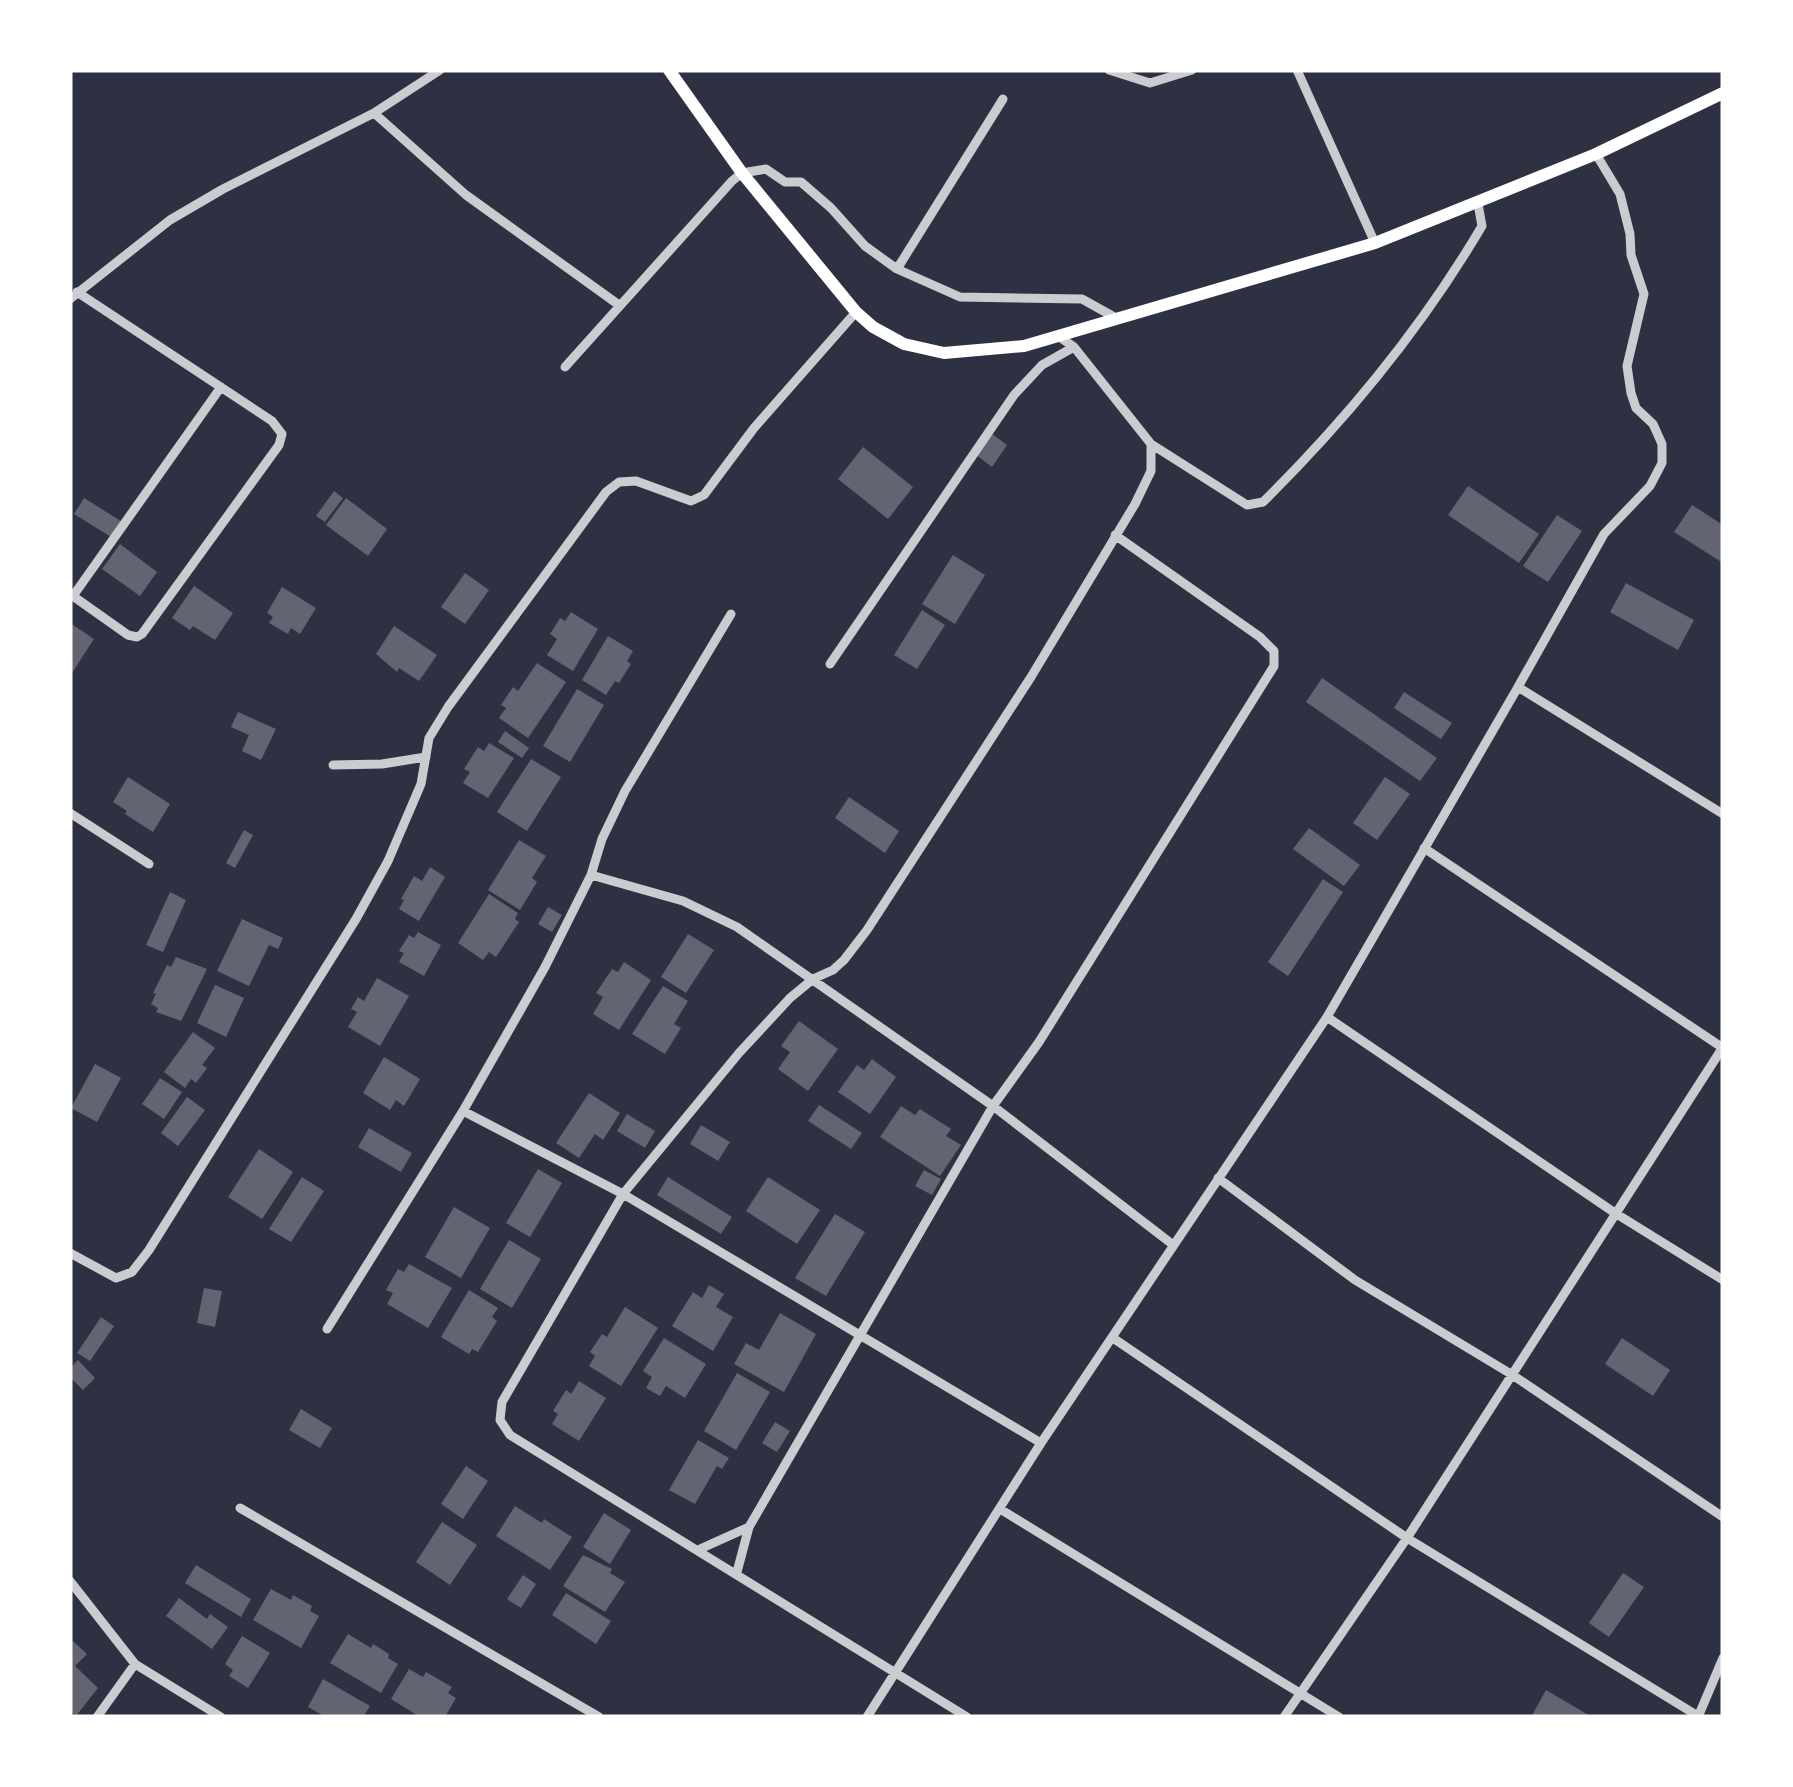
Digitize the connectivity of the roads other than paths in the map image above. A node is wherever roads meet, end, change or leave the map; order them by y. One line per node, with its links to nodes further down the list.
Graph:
1 (440, 70): 8 (street)
2 (669, 70): 10 (main road)
3 (1110, 70): 4 (street)
4 (1192, 70)
5 (1298, 70): 12 (street)
6 (1723, 93): 9 (main road)
7 (1003, 98): 13 (street)
8 (374, 113): 14 (street); 15 (street)
9 (1596, 154): 11 (main road); 27 (street)
10 (742, 173): 13 (street); 15 (street); 16 (main road)
11 (1478, 204): 12 (main road); 22 (street)
12 (1375, 243): 17 (main road)
13 (897, 269): 17 (street)
14 (73, 296): 21 (street)
15 (620, 305): 20 (street)
16 (856, 312): 18 (main road); 28 (street)
17 (1116, 318): 18 (main road)
18 (1058, 335): 19 (street)
19 (1074, 347): 22 (street); 26 (street)
20 (565, 367)
21 (221, 387): 24 (street); 24 (street)
22 (1151, 444): 23 (street)
23 (1115, 535): 35 (street); 38 (street)
24 (72, 595)
25 (731, 614): 34 (street)
26 (830, 664)
27 (1518, 686): 31 (street); 32 (street)
28 (426, 756): 29 (street); 44 (street)
29 (333, 765)
30 (70, 814): 33 (street)
31 (1723, 814)
32 (1424, 848): 36 (street); 37 (street)
33 (149, 864)
34 (591, 875): 35 (street); 39 (street)
35 (813, 979): 38 (street); 41 (street)
36 (1327, 1016): 40 (street); 42 (street)
37 (1723, 1048): 42 (street)
38 (994, 1106): 43 (street); 47 (street)
39 (462, 1111): 41 (street); 46 (street)
40 (1218, 1178): 43 (street); 49 (street)
41 (623, 1194): 47 (street); 56 (street)
42 (1615, 1212): 45 (street); 49 (street)
43 (1172, 1244): 48 (street)
44 (70, 1253)
45 (1723, 1280)
46 (327, 1329)
47 (860, 1333): 50 (street); 54 (street)
48 (1113, 1338): 50 (street); 55 (street)
49 (1511, 1374): 53 (street); 55 (street)
50 (1042, 1443): 52 (street)
51 (240, 1508): 65 (street)
52 (1000, 1509): 61 (street); 62 (street)
53 (1723, 1517)
54 (748, 1527): 56 (street); 57 (street)
55 (1407, 1538): 62 (street); 70 (street)
56 (700, 1550): 57 (street)
57 (737, 1572): 61 (street)
58 (70, 1581): 60 (street)
59 (1723, 1658): 70 (street)
60 (134, 1664): 63 (street); 64 (street)
61 (897, 1672): 66 (street); 67 (street)
62 (1299, 1692): 68 (street); 69 (street)
63 (97, 1717)
64 (221, 1717)
65 (599, 1717)
66 (867, 1717)
67 (968, 1717)
68 (1284, 1717)
69 (1338, 1717)
70 (1698, 1717)

